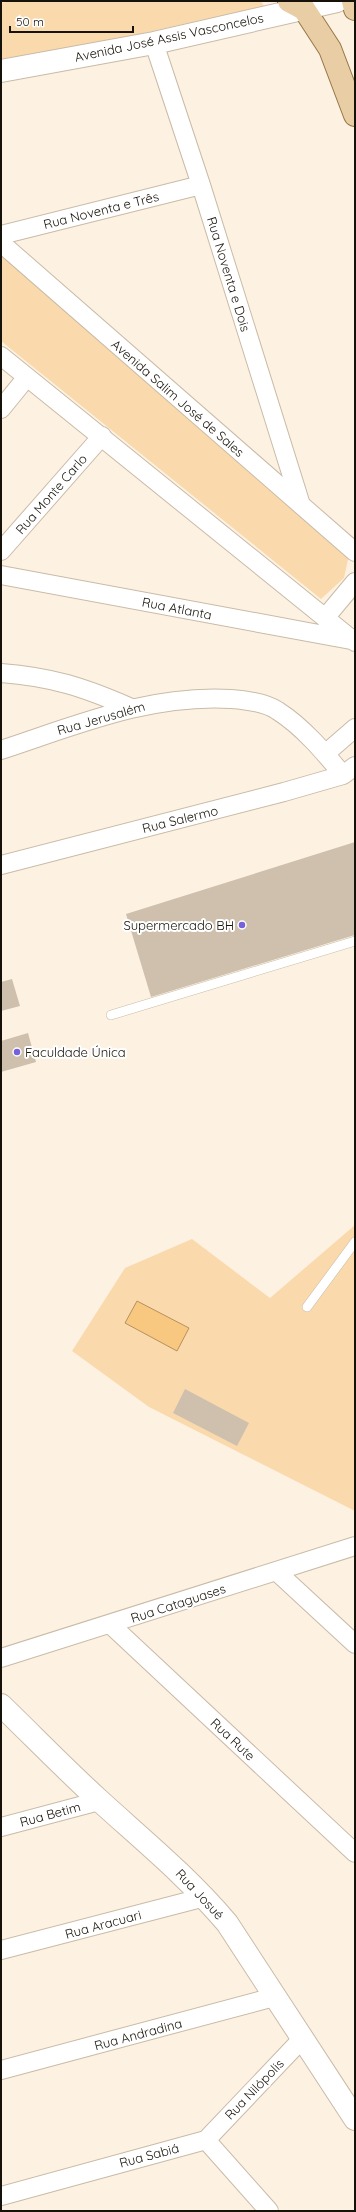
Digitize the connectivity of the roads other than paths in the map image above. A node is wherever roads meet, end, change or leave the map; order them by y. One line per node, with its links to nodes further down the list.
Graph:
1 (337, 1): 3 (street, Avenida José Assis Vasconcelos)
2 (353, 1): 4 (main road)
3 (296, 5): 5 (street, Avenida José Assis Vasconcelos); 7 (main road)
4 (355, 8)
5 (154, 43): 6 (street, Avenida José Assis Vasconcelos); 8 (street, Rua Noventa e Dois)
6 (1, 71)
7 (355, 115)
8 (201, 185): 9 (street, Rua Noventa e Três); 15 (street, Rua Noventa e Dois)
9 (1, 235)
10 (1, 243): 15 (street, Avenida Salim José de Sales)
11 (1, 356): 12 (street)
12 (27, 377): 13 (street); 14 (street)
13 (1, 409)
14 (102, 436): 16 (street, Rua Monte Carlo); 20 (street)
15 (301, 505): 17 (street, Avenida Salim José de Sales)
16 (1, 551)
17 (355, 552)
18 (1, 576): 21 (street, Rua Atlanta)
19 (355, 582): 20 (street)
20 (325, 618): 21 (street)
21 (354, 642)
22 (1, 673): 23 (street)
23 (130, 707): 25 (street, Rua Jerusalém); 26 (street, Rua Jerusalém)
24 (355, 728): 26 (street)
25 (1, 750)
26 (325, 754): 27 (street, Rua Jerusalém)
27 (349, 770): 28 (street, Rua Salermo)
28 (1, 865)
29 (355, 941): 30 (lane)
30 (111, 1015)
31 (355, 1242): 32 (lane)
32 (307, 1307)
33 (355, 1546): 34 (street, Rua Cataguases)
34 (276, 1571): 35 (street, Rua Cataguases); 36 (street)
35 (111, 1625): 37 (street, Rua Cataguases); 41 (street, Rua Rute)
36 (355, 1644)
37 (1, 1658)
38 (1, 1705): 39 (street, Rua Josué)
39 (99, 1800): 40 (street, Rua Betim); 42 (street, Rua Josué)
40 (1, 1827)
41 (355, 1853)
42 (205, 1897): 43 (street, Rua Aracuari); 44 (street, Rua Josué)
43 (1, 1950)
44 (274, 1997): 45 (street, Rua Josué); 46 (street, Rua Andradina)
45 (302, 2039): 47 (street, Rua Josué); 48 (street, Rua Nilópolis)
46 (1, 2070)
47 (355, 2119)
48 (206, 2140): 49 (street, Rua Sabiá); 50 (street)
49 (1, 2196)
50 (269, 2211)

